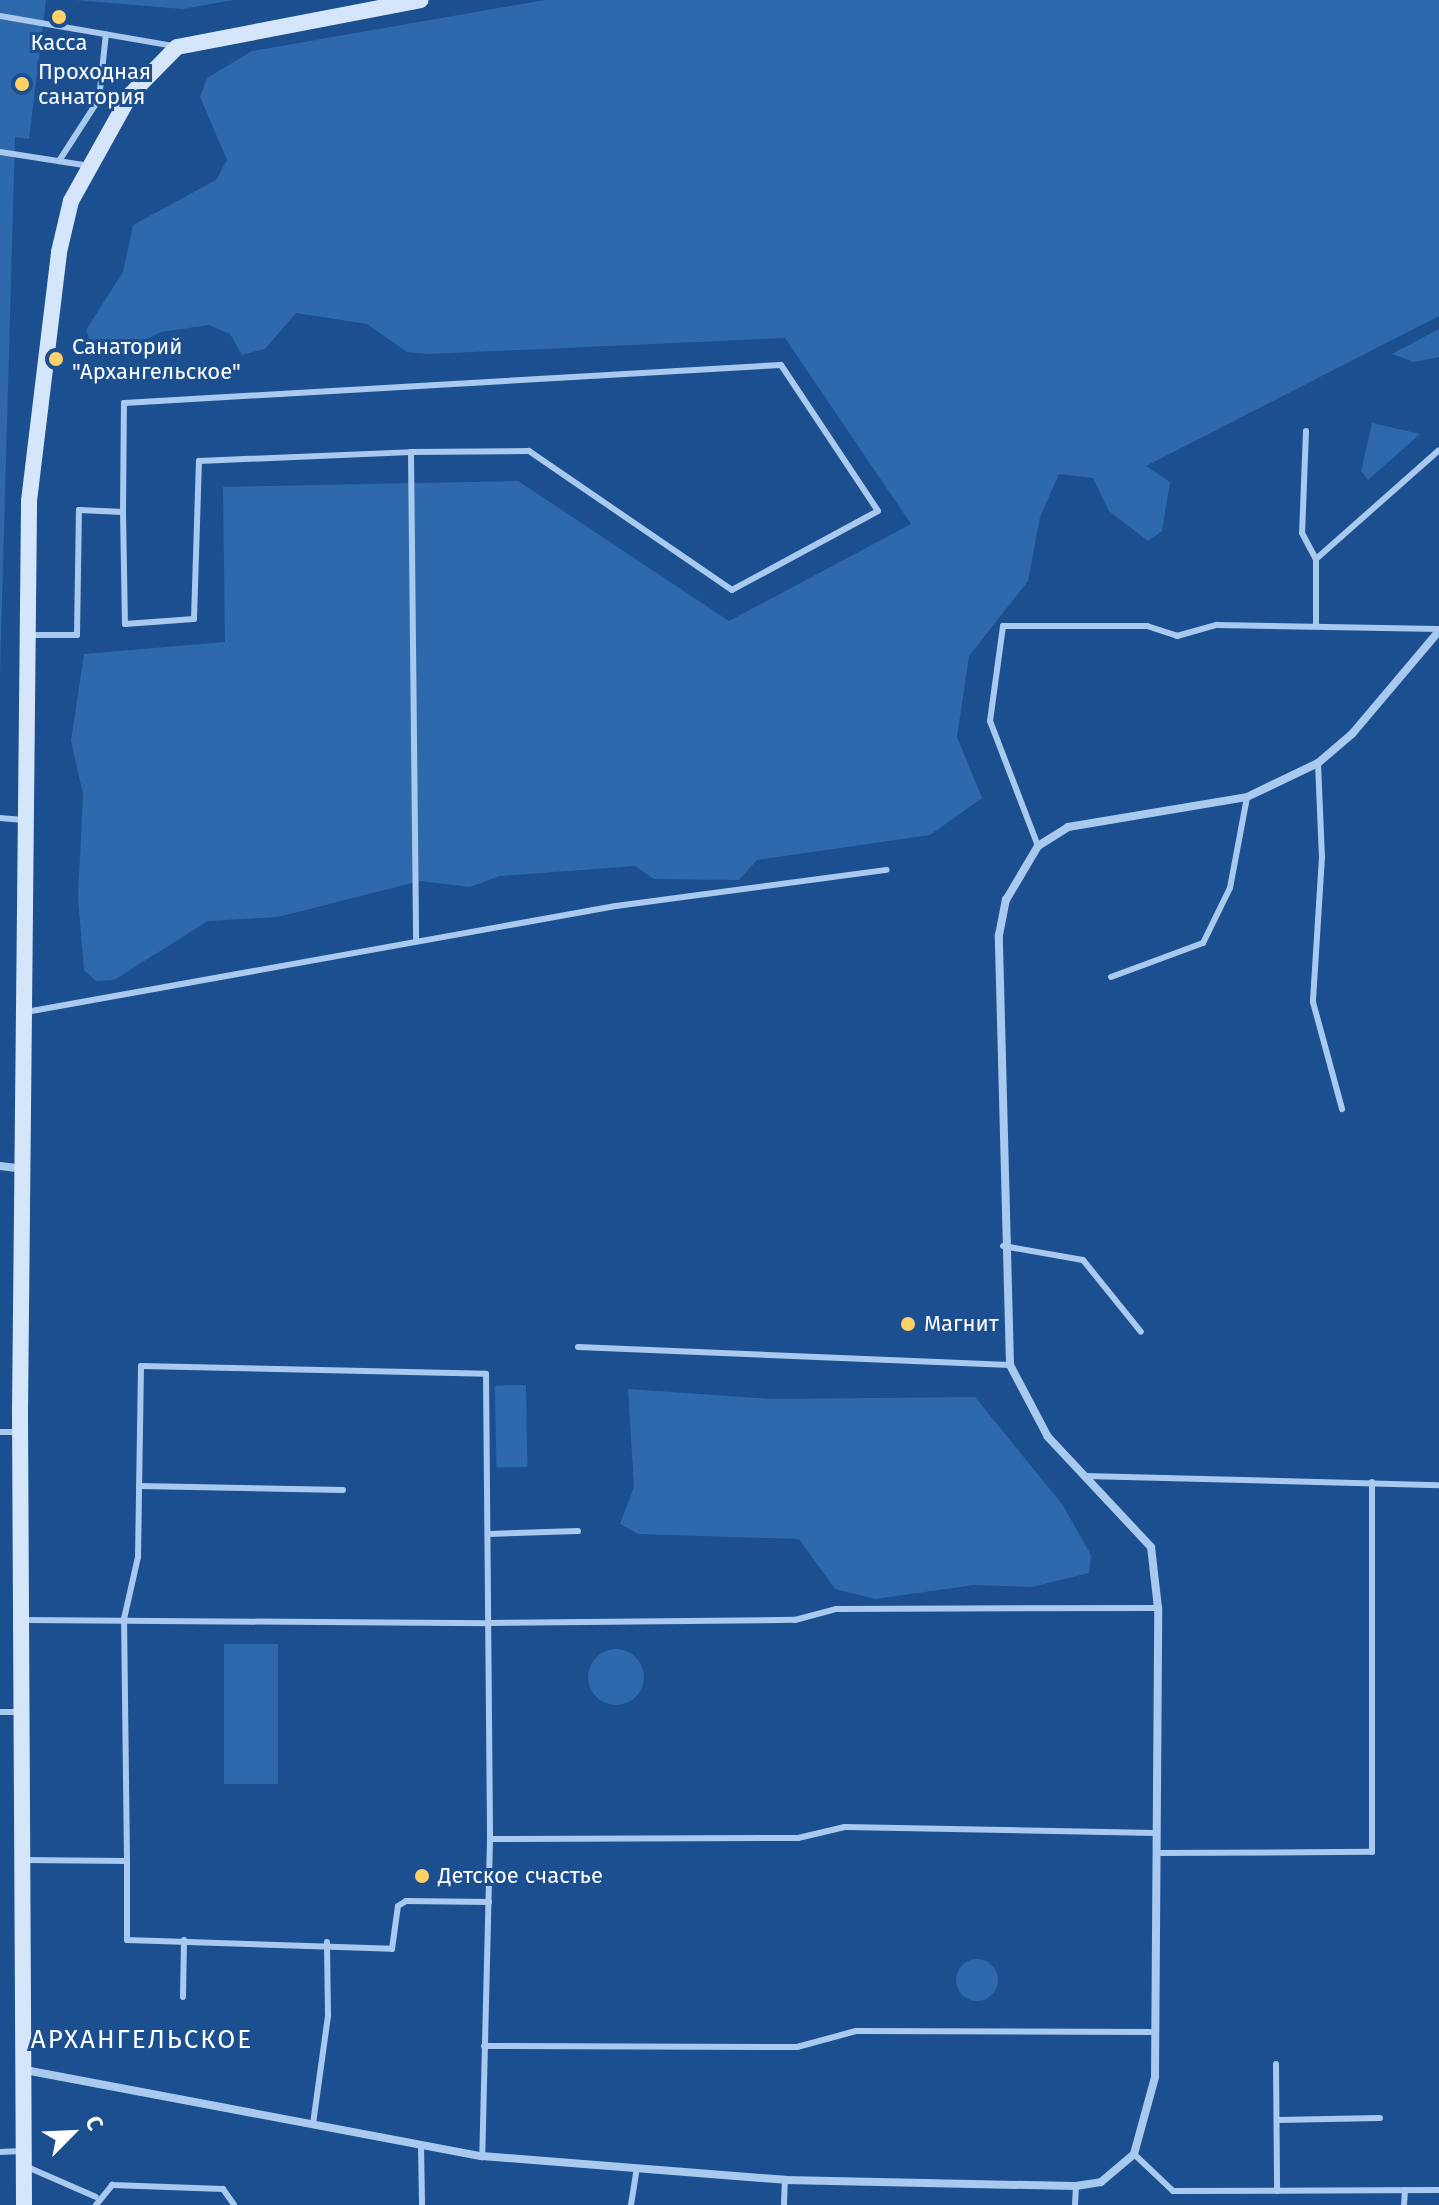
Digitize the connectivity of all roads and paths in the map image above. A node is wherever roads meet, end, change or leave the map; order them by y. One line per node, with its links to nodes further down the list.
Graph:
1 (420, 0): 4 (street)
2 (0, 16): 3 (lane)
3 (106, 34): 4 (lane); 6 (lane)
4 (177, 47): 7 (street)
5 (0, 152): 6 (lane)
6 (59, 161): 7 (lane)
7 (90, 166): 15 (street)
8 (1306, 431): 12 (lane)
9 (1439, 450): 12 (lane)
10 (411, 452): 11 (lane); 11 (lane); 22 (lane)
11 (123, 512): 15 (lane)
12 (1316, 559): 13 (lane)
13 (1316, 626): 14 (lane); 20 (lane)
14 (1439, 630): 16 (street)
15 (28, 635): 19 (street)
16 (1318, 763): 17 (street); 25 (lane)
17 (1247, 797): 20 (street); 23 (lane)
18 (0, 818): 19 (lane)
19 (27, 820): 24 (street)
20 (1038, 846): 28 (street)
21 (887, 870): 22 (lane)
22 (416, 940): 24 (lane)
23 (1111, 977)
24 (26, 1012): 27 (street)
25 (1342, 1109)
26 (0, 1166): 27 (street)
27 (23, 1169): 33 (street)
28 (1003, 1246): 29 (lane); 31 (street)
29 (1141, 1332)
30 (578, 1347): 31 (lane)
31 (1010, 1365): 34 (street)
32 (0, 1432): 33 (lane)
33 (20, 1432): 43 (street)
34 (1086, 1476): 35 (lane); 41 (street)
35 (1372, 1482): 36 (lane); 49 (lane)
36 (1439, 1485)
37 (139, 1486): 38 (lane); 40 (lane); 42 (lane)
38 (343, 1490)
39 (578, 1531): 40 (lane)
40 (489, 1534): 44 (lane)
41 (1158, 1608): 44 (lane); 47 (street)
42 (124, 1619): 43 (lane); 44 (lane); 51 (lane)
43 (20, 1620): 46 (street)
44 (490, 1623): 48 (lane)
45 (0, 1712): 46 (lane)
46 (19, 1712): 50 (street)
47 (1155, 1833): 48 (lane); 49 (street)
48 (490, 1839): 52 (lane)
49 (1156, 1853): 56 (street)
50 (21, 1860): 51 (lane); 59 (street)
51 (127, 1861): 53 (lane)
52 (489, 1902): 54 (lane); 57 (lane)
53 (184, 1940): 54 (lane); 55 (lane)
54 (327, 1942): 62 (lane)
55 (183, 1997)
56 (1155, 2032): 57 (lane); 65 (street)
57 (484, 2046): 66 (lane)
58 (1276, 2064): 61 (lane)
59 (25, 2070): 62 (street); 67 (street)
60 (1380, 2118): 61 (lane)
61 (1277, 2120): 73 (lane)
62 (313, 2124): 63 (street)
63 (421, 2145): 66 (street); 77 (lane)
64 (0, 2152): 67 (lane)
65 (1134, 2154): 70 (street); 73 (lane)
66 (482, 2156): 68 (street)
67 (25, 2159): 74 (lane); 75 (street)
68 (637, 2169): 69 (street); 78 (lane)
69 (785, 2180): 70 (street); 79 (lane)
70 (1076, 2186): 80 (lane)
71 (1405, 2190): 72 (lane); 73 (lane); 81 (lane)
72 (1439, 2190)
73 (1277, 2191)
74 (96, 2201): 76 (lane)
75 (24, 2205)
76 (234, 2205)
77 (422, 2205)
78 (631, 2205)
79 (784, 2205)
80 (1075, 2205)
81 (1404, 2205)

